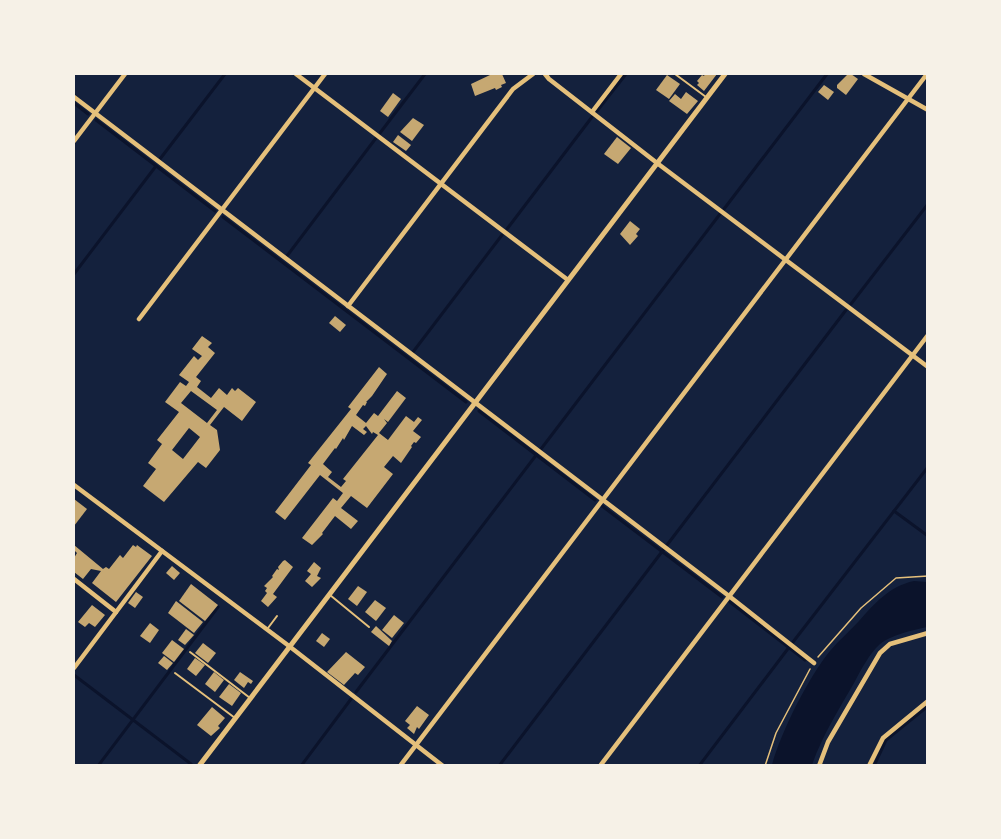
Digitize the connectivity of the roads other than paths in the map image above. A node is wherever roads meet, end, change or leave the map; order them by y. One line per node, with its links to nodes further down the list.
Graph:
1 (125, 74): 17 (street)
2 (296, 74): 11 (street)
3 (325, 74): 11 (street)
4 (532, 74): 20 (street)
5 (545, 74): 16 (street)
6 (621, 74): 16 (street)
7 (675, 74): 13 (lane)
8 (725, 74): 13 (street)
9 (864, 74): 14 (street)
10 (927, 74): 14 (street)
11 (315, 88): 20 (street); 21 (street)
12 (74, 97): 17 (street)
13 (707, 98): 19 (street)
14 (908, 99): 15 (street); 22 (street)
15 (927, 110)
16 (592, 112): 19 (street)
17 (94, 114): 18 (street); 21 (street)
18 (74, 141)
19 (657, 163): 22 (street); 23 (street)
20 (441, 184): 23 (street); 24 (street)
21 (221, 211): 24 (street); 25 (street)
22 (785, 259): 27 (street); 31 (street)
23 (568, 280): 29 (street)
24 (348, 306): 29 (street)
25 (139, 319)
26 (927, 335): 27 (street)
27 (912, 355): 28 (street); 35 (street)
28 (927, 367)
29 (475, 402): 31 (street); 34 (street)
30 (74, 485): 32 (street)
31 (602, 499): 35 (street); 49 (street)
32 (162, 551): 36 (street); 39 (street)
33 (74, 579): 36 (street)
34 (329, 595): 38 (lane); 41 (street)
35 (729, 596): 43 (street); 53 (street)
36 (116, 612): 44 (street)
37 (277, 616): 39 (lane)
38 (369, 627)
39 (266, 629): 41 (street)
40 (927, 633): 54 (street)
41 (289, 646): 46 (street); 49 (street)
42 (190, 652): 46 (lane)
43 (814, 663)
44 (74, 668)
45 (175, 673): 48 (lane)
46 (250, 698): 48 (street)
47 (927, 701): 55 (street)
48 (235, 718): 50 (street)
49 (415, 745): 51 (street); 52 (street)
50 (199, 765)
51 (400, 765)
52 (443, 765)
53 (600, 765)
54 (819, 765)
55 (869, 765)

